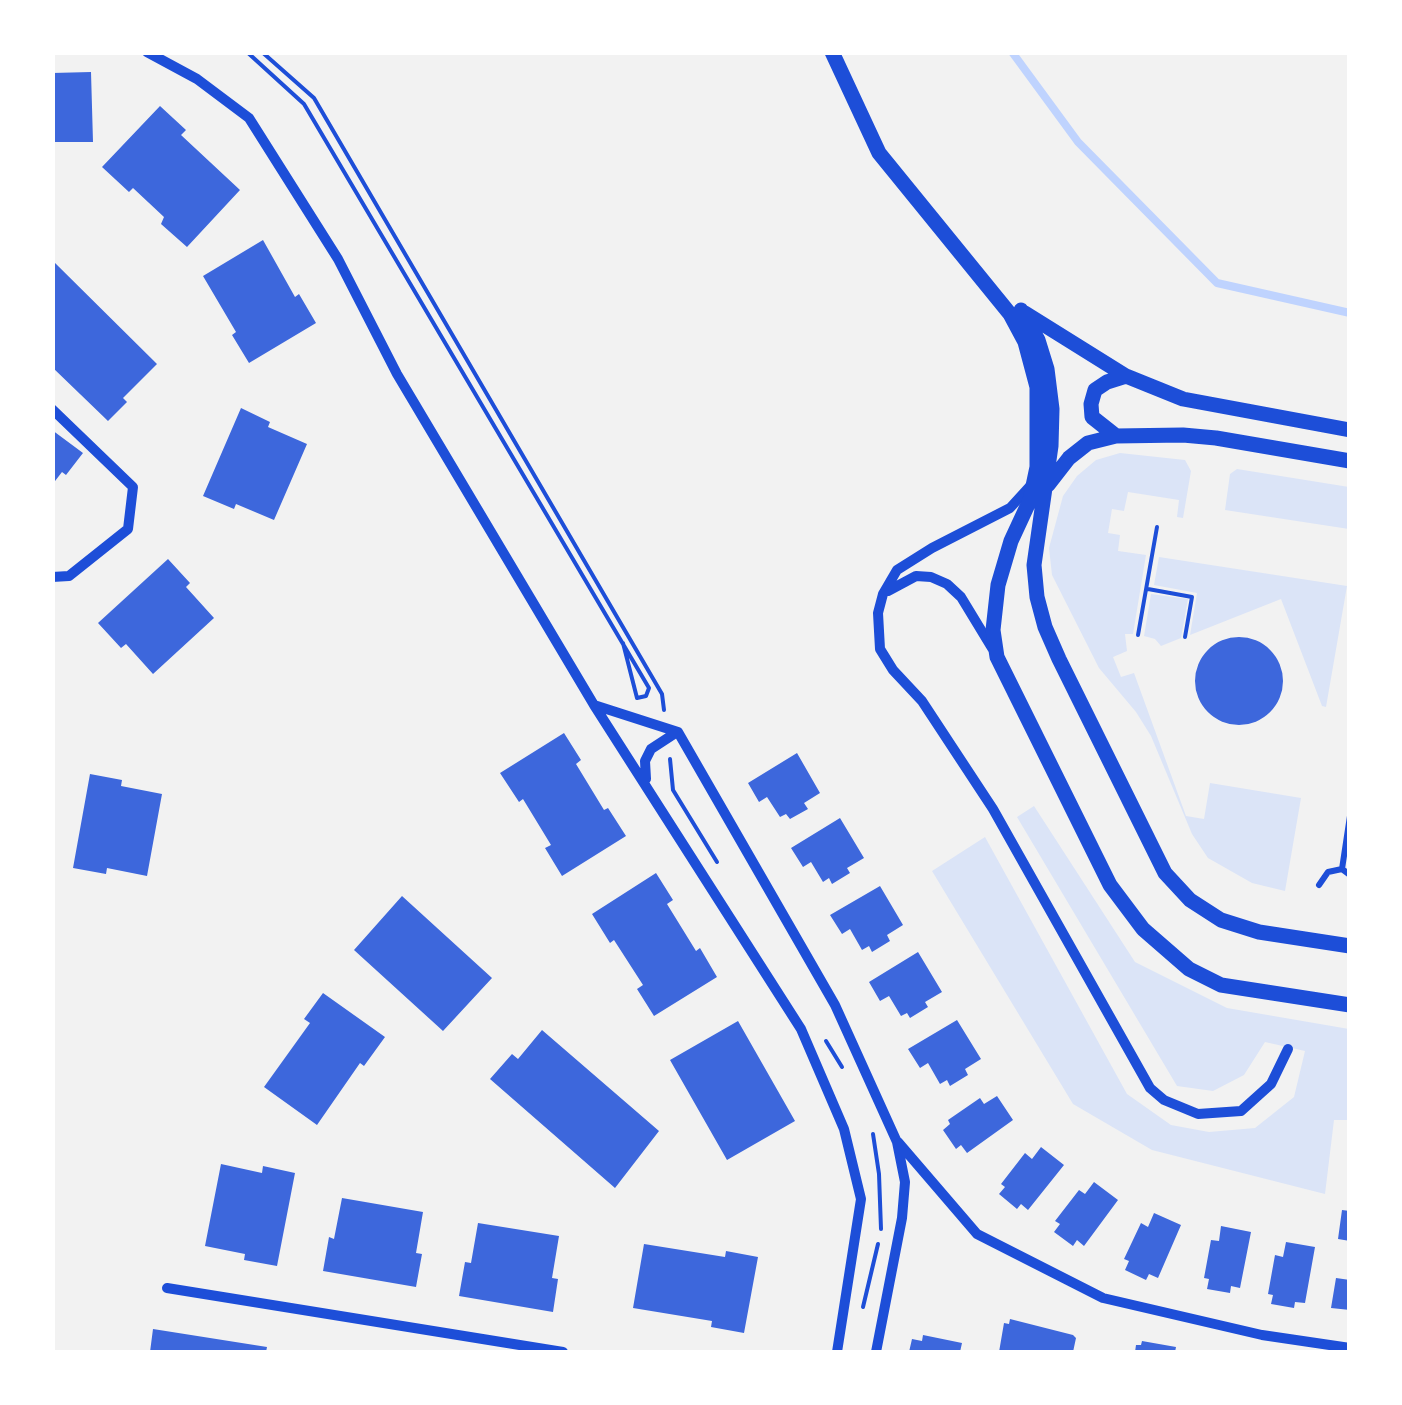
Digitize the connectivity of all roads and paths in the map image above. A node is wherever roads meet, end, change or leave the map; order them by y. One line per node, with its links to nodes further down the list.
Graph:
1 (147, 52): 23 (street)
2 (247, 52): 21 (path)
3 (262, 52): 24 (path)
4 (832, 52): 5 (street)
5 (952, 240): 6 (street); 14 (street)
6 (1021, 310): 7 (street); 14 (street)
7 (1126, 376): 9 (street); 10 (street)
8 (52, 409): 16 (street)
9 (1350, 430)
10 (1116, 436): 11 (street); 14 (street)
11 (1306, 454): 12 (street); 13 (lane)
12 (1350, 461)
13 (1350, 469)
14 (1040, 485): 18 (street); 22 (street); 30 (street)
15 (1158, 527): 17 (path)
16 (52, 577)
17 (1146, 589): 19 (path); 20 (path)
18 (883, 594): 22 (street); 33 (street)
19 (1138, 636)
20 (1184, 637)
21 (623, 643): 21 (path)
22 (997, 658): 31 (street)
23 (594, 705): 24 (street); 25 (street)
24 (670, 732): 25 (street); 27 (path); 36 (street)
25 (646, 783): 41 (street)
26 (1350, 816): 28 (lane)
27 (723, 872)
28 (1346, 872): 29 (lane)
29 (1318, 885)
30 (1350, 946)
31 (1349, 1004)
32 (823, 1036): 34 (path)
33 (1288, 1049)
34 (843, 1068)
35 (873, 1132): 38 (path)
36 (897, 1142): 39 (street); 42 (street)
37 (168, 1288): 40 (street)
38 (861, 1317)
39 (1350, 1348)
40 (564, 1352)
41 (837, 1352)
42 (876, 1352)

